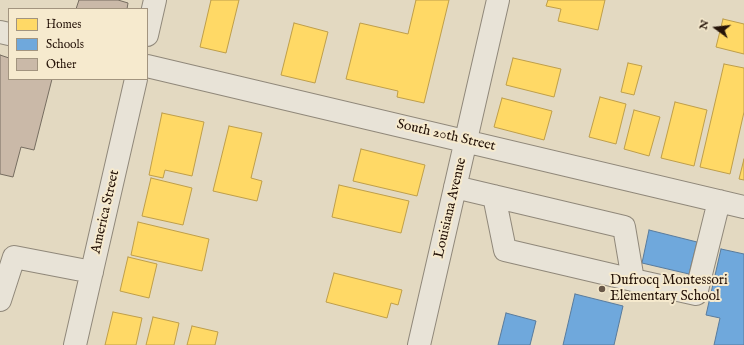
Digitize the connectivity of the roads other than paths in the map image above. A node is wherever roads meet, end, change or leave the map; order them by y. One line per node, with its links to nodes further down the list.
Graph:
1 (155, 0): 3 (street)
2 (498, 0): 6 (street, Louisiana Avenue)
3 (148, 31)
4 (148, 66): 6 (street, South 20th Street)
5 (136, 80): 11 (street, America Street)
6 (466, 141): 7 (street, Louisiana Avenue); 9 (street, South 20th Street)
7 (455, 187): 8 (street); 15 (street, Louisiana Avenue)
8 (494, 196): 12 (street); 12 (street)
9 (719, 201): 10 (street, South 20th Street); 12 (street)
10 (744, 207)
11 (92, 272): 13 (street); 14 (street, America Street)
12 (633, 280)
13 (0, 300)
14 (75, 345)
15 (419, 345)

